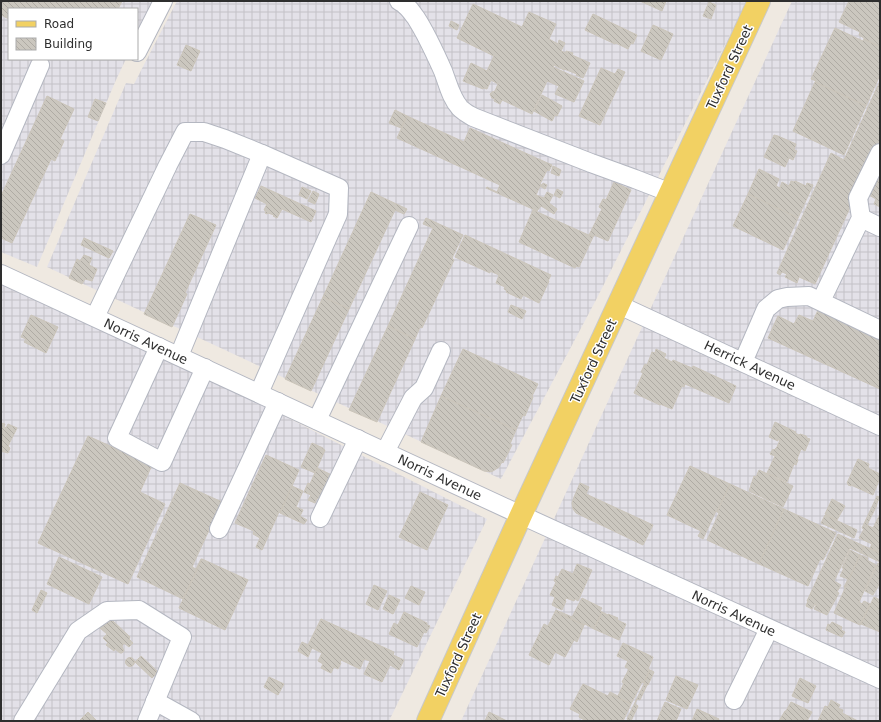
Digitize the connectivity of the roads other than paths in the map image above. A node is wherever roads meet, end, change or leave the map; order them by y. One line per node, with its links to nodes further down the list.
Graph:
1 (163, 1): 4 (street)
2 (399, 1): 9 (street)
3 (759, 1): 9 (main road, Tuxford Street)
4 (138, 49)
5 (40, 65): 8 (street)
6 (880, 153): 10 (street)
7 (262, 154): 16 (street); 20 (street); 23 (street)
8 (1, 155)
9 (671, 193): 15 (main road, Tuxford Street)
10 (861, 218): 12 (street); 14 (street)
11 (409, 226): 25 (street)
12 (880, 227)
13 (1, 274): 16 (street, Norris Avenue)
14 (821, 302): 17 (street); 21 (street)
15 (619, 305): 21 (street, Herrick Avenue); 29 (main road, Tuxford Street)
16 (95, 317): 18 (street, Norris Avenue)
17 (880, 330)
18 (159, 347): 20 (street, Norris Avenue); 22 (street)
19 (440, 352): 28 (street)
20 (179, 356): 22 (street, Norris Avenue)
21 (743, 362): 26 (street, Herrick Avenue)
22 (205, 368): 23 (street, Norris Avenue)
23 (259, 393): 24 (street, Norris Avenue)
24 (278, 402): 25 (street, Norris Avenue); 31 (street)
25 (317, 420): 27 (street, Norris Avenue)
26 (880, 426)
27 (358, 439): 28 (street, Norris Avenue); 30 (street)
28 (385, 452): 29 (street, Norris Avenue)
29 (521, 515): 32 (street, Norris Avenue); 39 (main road, Tuxford Street)
30 (320, 518)
31 (219, 529)
32 (769, 629): 33 (street, Norris Avenue); 34 (street)
33 (880, 680)
34 (734, 700)
35 (155, 701): 36 (street); 37 (street); 38 (street)
36 (23, 721)
37 (147, 721)
38 (191, 721)
39 (428, 721)

